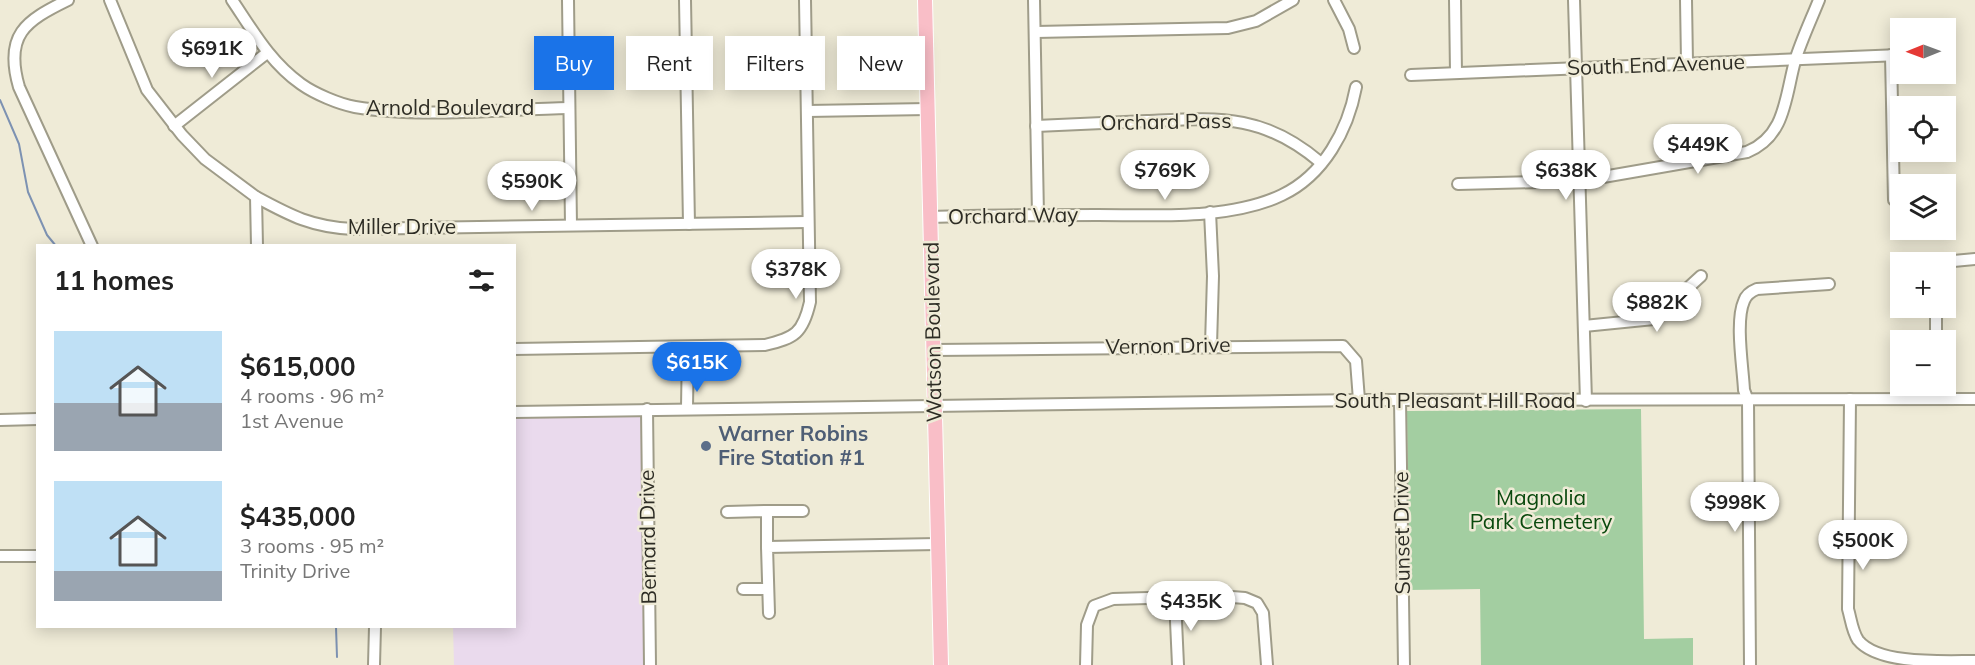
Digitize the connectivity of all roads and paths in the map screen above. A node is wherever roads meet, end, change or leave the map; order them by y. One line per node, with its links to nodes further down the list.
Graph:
1 (68, 0): 42 (street)
2 (110, 0): 29 (street, Miller Drive)
3 (232, 0): 17 (street, Arnold Boulevard)
4 (568, 0): 26 (street)
5 (685, 0): 40 (street)
6 (805, 0): 28 (street)
7 (925, 0): 27 (main road, Watson Boulevard)
8 (1034, 0): 15 (street)
9 (1293, 0): 15 (street)
10 (1334, 0): 16 (street)
11 (1455, 0): 22 (street)
12 (1574, 0): 21 (street)
13 (1686, 0): 20 (street)
14 (1820, 0): 19 (street)
15 (1036, 32): 30 (street)
16 (1354, 48)
17 (267, 53): 26 (street, Arnold Boulevard); 29 (street)
18 (1890, 55): 19 (street, South End Avenue)
19 (1795, 61): 20 (street, South End Avenue); 33 (street)
20 (1687, 62): 21 (street, South End Avenue)
21 (1575, 68): 22 (street, South End Avenue); 33 (street)
22 (1456, 73): 23 (street, South End Avenue)
23 (1411, 75)
24 (1896, 84): 32 (street)
25 (1356, 87): 31 (street, Orchard Way)
26 (569, 108): 41 (street)
27 (928, 109): 28 (street); 38 (main road, Watson Boulevard)
28 (807, 111): 39 (street)
29 (174, 126): 35 (street, Miller Drive)
30 (1036, 126): 31 (street, Orchard Pass); 37 (street)
31 (1320, 162): 36 (street, Orchard Way)
32 (1894, 174)
33 (1580, 181): 34 (street); 48 (street)
34 (1458, 184)
35 (256, 197): 41 (street, Miller Drive); 43 (street)
36 (1210, 212): 37 (street, Orchard Way); 49 (street)
37 (1038, 215): 38 (street, Orchard Way)
38 (930, 217): 52 (main road, Watson Boulevard)
39 (807, 222): 40 (street, Miller Drive); 50 (street)
40 (689, 224): 41 (street, Miller Drive)
41 (571, 225)
42 (91, 244)
43 (257, 244)
44 (1975, 259): 45 (street)
45 (1956, 261)
46 (1701, 276): 48 (street)
47 (1829, 284): 59 (street)
48 (1584, 326): 58 (street)
49 (1211, 345): 52 (street, Vernon Drive); 56 (street, Vernon Drive)
50 (688, 347): 51 (street); 61 (street)
51 (516, 349)
52 (934, 350): 60 (main road, Watson Boulevard)
53 (1937, 398): 54 (street, South Pleasant Hill Road); 55 (street, South Pleasant Hill Road)
54 (1850, 399): 59 (street, South Pleasant Hill Road); 79 (street)
55 (1975, 399)
56 (1359, 400): 57 (street, South Pleasant Hill Road); 60 (street, South Pleasant Hill Road)
57 (1400, 400): 58 (street, South Pleasant Hill Road); 86 (street, Sunset Drive)
58 (1586, 401): 59 (street, South Pleasant Hill Road)
59 (1748, 401): 87 (street)
60 (935, 405): 61 (street, South Pleasant Hill Road); 69 (main road, Watson Boulevard)
61 (687, 407): 62 (street, South Pleasant Hill Road)
62 (647, 409): 63 (street, South Pleasant Hill Road); 81 (street, Bernard Drive)
63 (516, 411)
64 (36, 419): 65 (street)
65 (0, 420)
66 (803, 511): 68 (street)
67 (727, 512): 68 (street)
68 (766, 512): 70 (street)
69 (938, 544): 70 (street); 82 (main road, Watson Boulevard)
70 (767, 547): 74 (street)
71 (0, 556): 72 (street)
72 (36, 556)
73 (743, 589): 74 (street)
74 (768, 589): 76 (street)
75 (1175, 599): 83 (street); 84 (street); 85 (street)
76 (769, 613)
77 (375, 628): 80 (street)
78 (1975, 661): 79 (street)
79 (1912, 663)
80 (374, 665)
81 (650, 665)
82 (941, 665)
83 (1086, 665)
84 (1178, 665)
85 (1267, 665)
86 (1404, 665)
87 (1750, 665)

